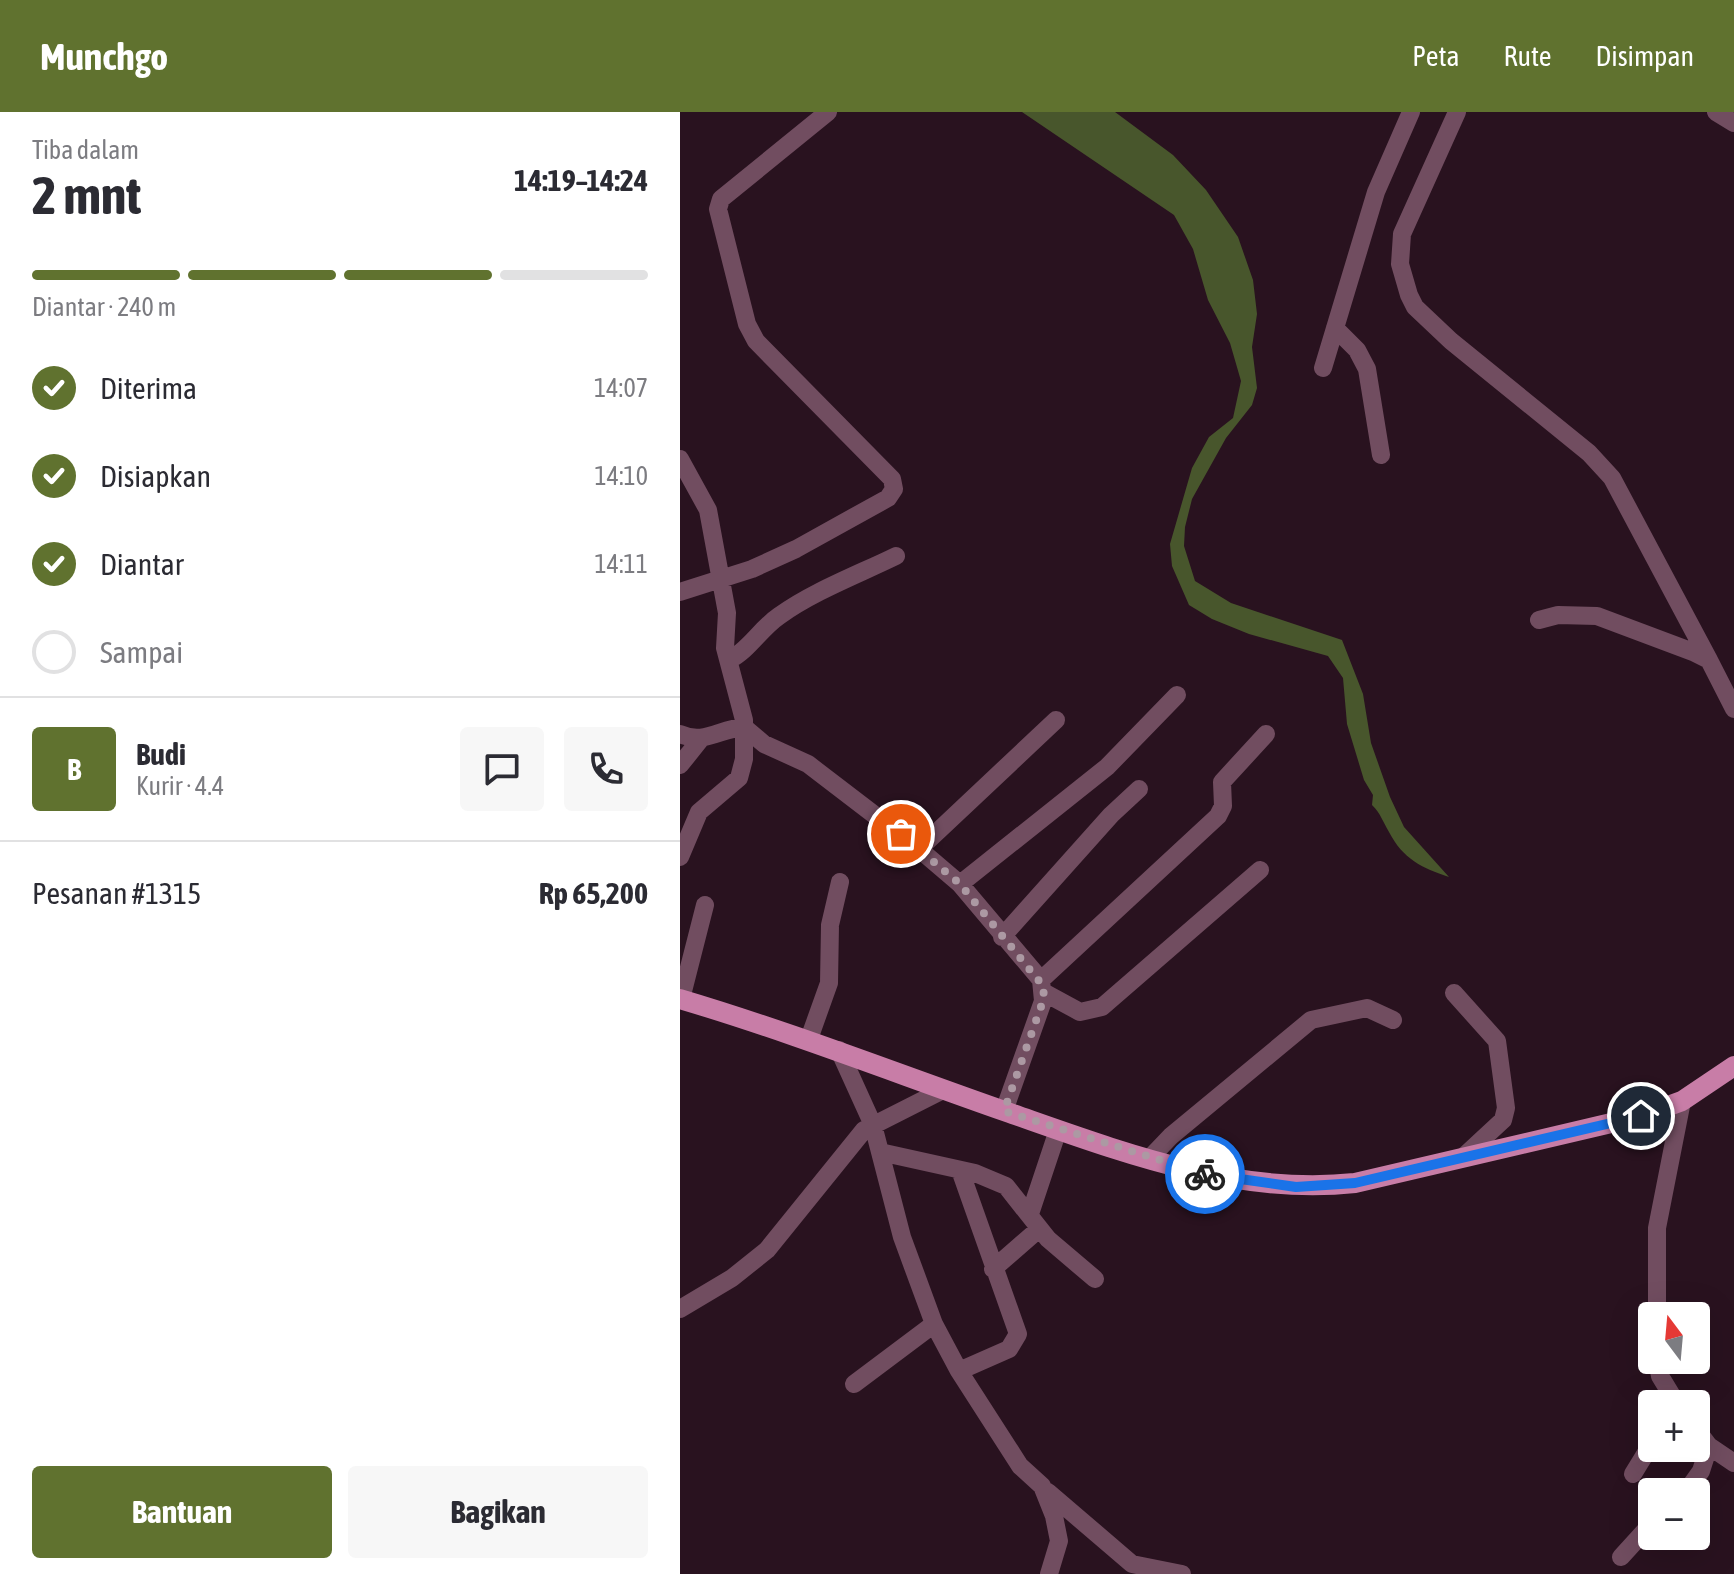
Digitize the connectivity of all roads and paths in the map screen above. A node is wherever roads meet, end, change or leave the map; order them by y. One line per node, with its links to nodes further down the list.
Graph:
1 (828, 112): 11 (street)
2 (1411, 112): 6 (street)
3 (1457, 112): 15 (street)
4 (1716, 112): 5 (street)
5 (1734, 123)
6 (1335, 328): 7 (street); 8 (street)
7 (1323, 368)
8 (1381, 455)
9 (680, 459): 11 (street)
10 (896, 556): 14 (street)
11 (718, 579): 12 (street); 14 (street)
12 (680, 592)
13 (1539, 620): 15 (street)
14 (729, 660): 19 (street)
15 (1709, 660): 17 (street)
16 (1177, 695): 29 (street)
17 (1734, 709)
18 (1056, 720): 25 (street)
19 (744, 727): 22 (street); 25 (street); 26 (street)
20 (680, 734): 22 (street)
21 (1266, 734): 32 (street)
22 (700, 740): 23 (street)
23 (680, 765)
24 (1139, 789): 31 (street)
25 (919, 849): 29 (street)
26 (680, 857)
27 (1260, 870): 32 (street)
28 (840, 882): 36 (street)
29 (960, 884): 31 (street)
30 (705, 905): 34 (street)
31 (1002, 937): 32 (street)
32 (1043, 987): 41 (street)
33 (1454, 993): 46 (street)
34 (680, 999): 36 (main road)
35 (1393, 1020): 45 (street)
36 (809, 1039): 37 (main road)
37 (839, 1050): 39 (main road); 42 (street)
38 (1734, 1066): 40 (main road)
39 (941, 1091): 41 (main road); 42 (street)
40 (1682, 1101): 46 (main road); 51 (street)
41 (1004, 1111): 43 (main road)
42 (873, 1125): 44 (street); 52 (street)
43 (1058, 1130): 45 (main road); 48 (street)
44 (880, 1152): 47 (street); 53 (street)
45 (1150, 1158): 46 (main road)
46 (1462, 1158)
47 (960, 1170): 48 (street); 49 (street)
48 (1035, 1222): 49 (street); 50 (street)
49 (993, 1269): 54 (street)
50 (1095, 1279)
51 (1657, 1302)
52 (680, 1309)
53 (934, 1324): 54 (street); 55 (street)
54 (959, 1371): 60 (street)
55 (854, 1384)
56 (1710, 1447): 58 (street)
57 (1640, 1462): 59 (street)
58 (1734, 1463)
59 (1633, 1474)
60 (1042, 1486): 63 (street); 64 (street)
61 (1638, 1538): 62 (street)
62 (1621, 1557)
63 (1056, 1571)
64 (1182, 1574)

